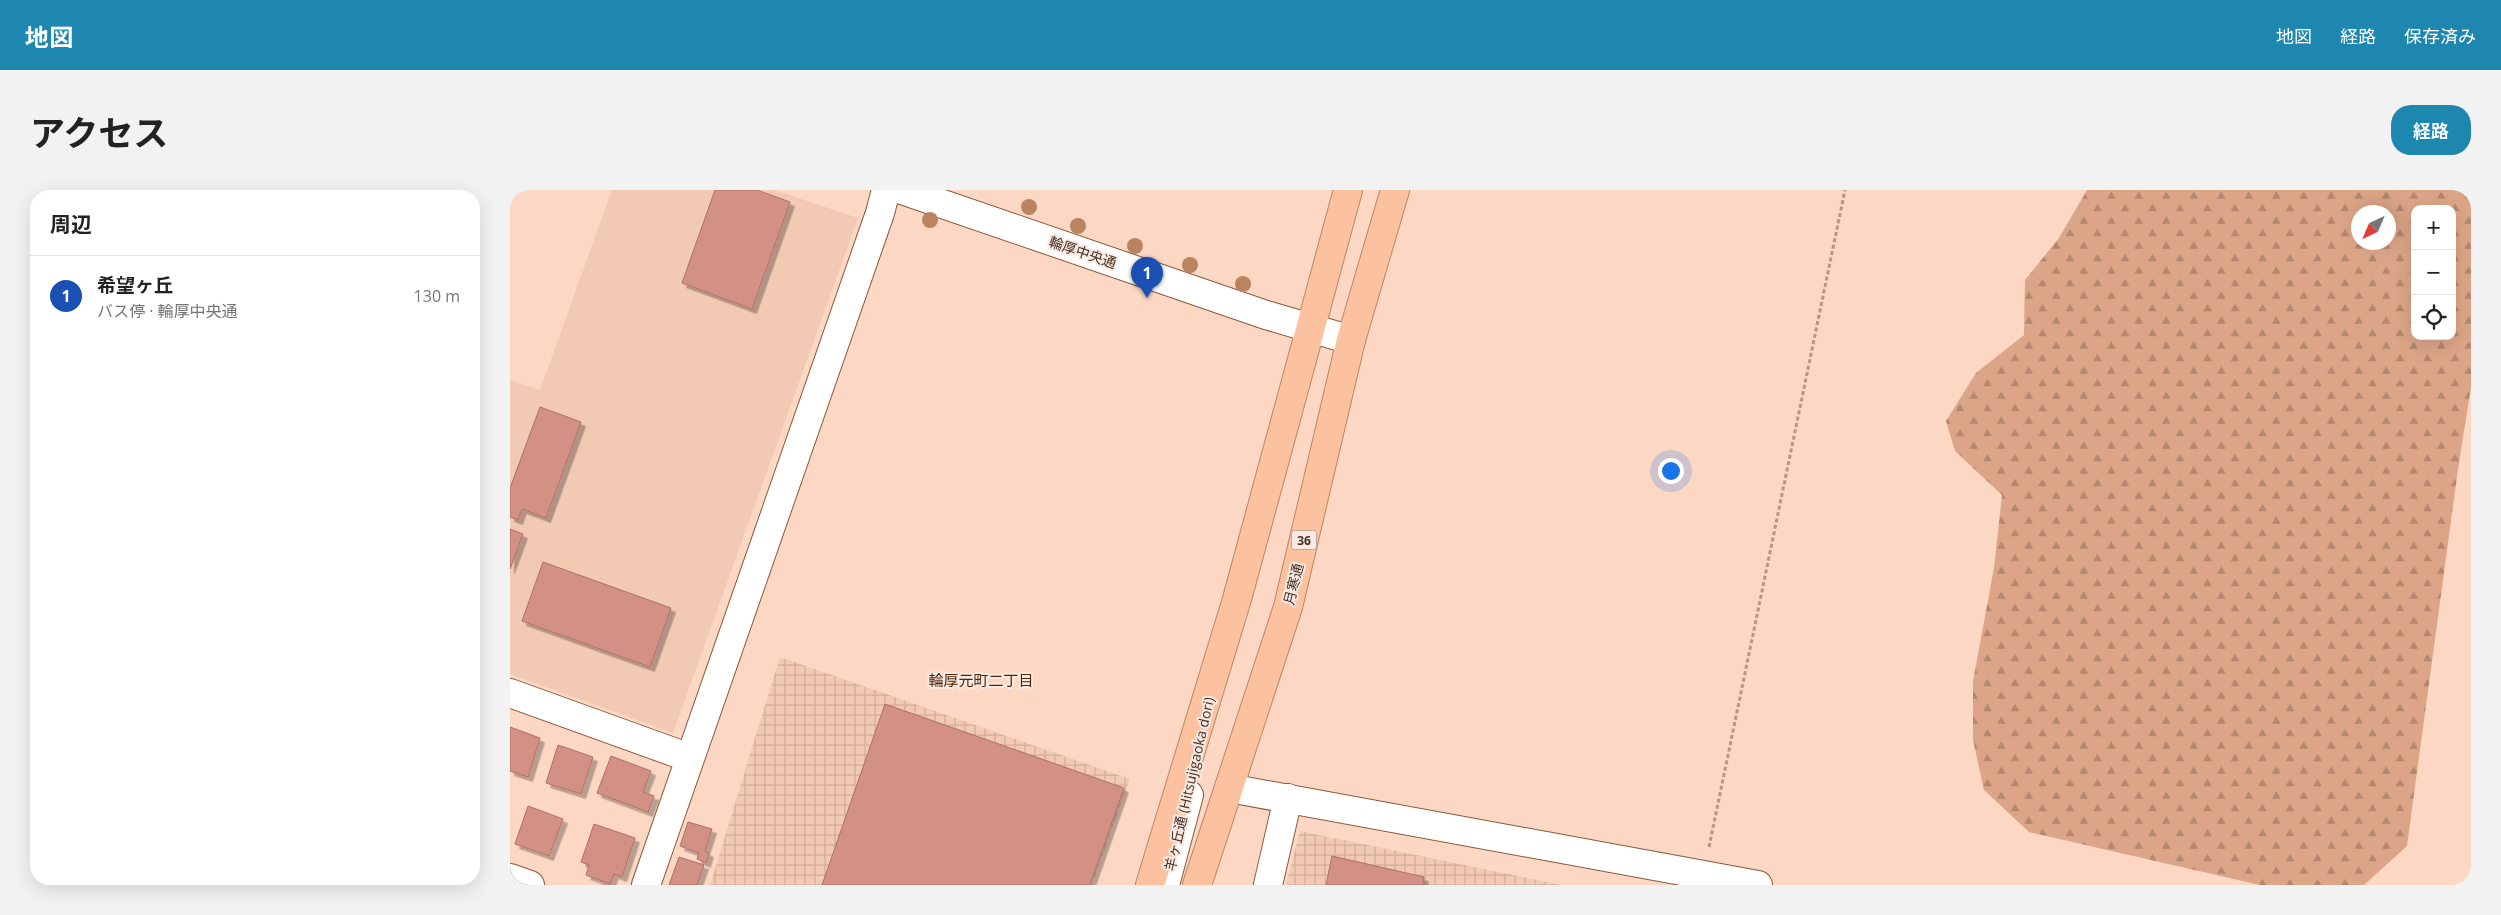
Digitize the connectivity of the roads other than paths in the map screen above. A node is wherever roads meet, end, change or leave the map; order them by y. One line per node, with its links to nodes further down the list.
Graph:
1 (886, 190): 9 (street)
2 (902, 190): 5 (street, 輪厚中央通)
3 (1348, 190): 5 (highway)
4 (1395, 190): 6 (highway, 月寒通 / 36)
5 (1310, 328): 6 (street, 輪厚中央通); 7 (highway)
6 (1351, 340): 10 (highway, 月寒通 / 36)
7 (1213, 683): 15 (highway); 16 (street, 羊ヶ丘通 (Hitsujigaoka dori))
8 (510, 693): 9 (street)
9 (690, 758): 14 (street)
10 (1229, 788): 11 (street); 17 (highway, 月寒通 / 36)
11 (1288, 798): 18 (street); 19 (street)
12 (510, 878): 13 (street)
13 (530, 885)
14 (646, 885)
15 (1150, 885)
16 (1165, 885)
17 (1197, 885)
18 (1268, 885)
19 (1758, 885)

